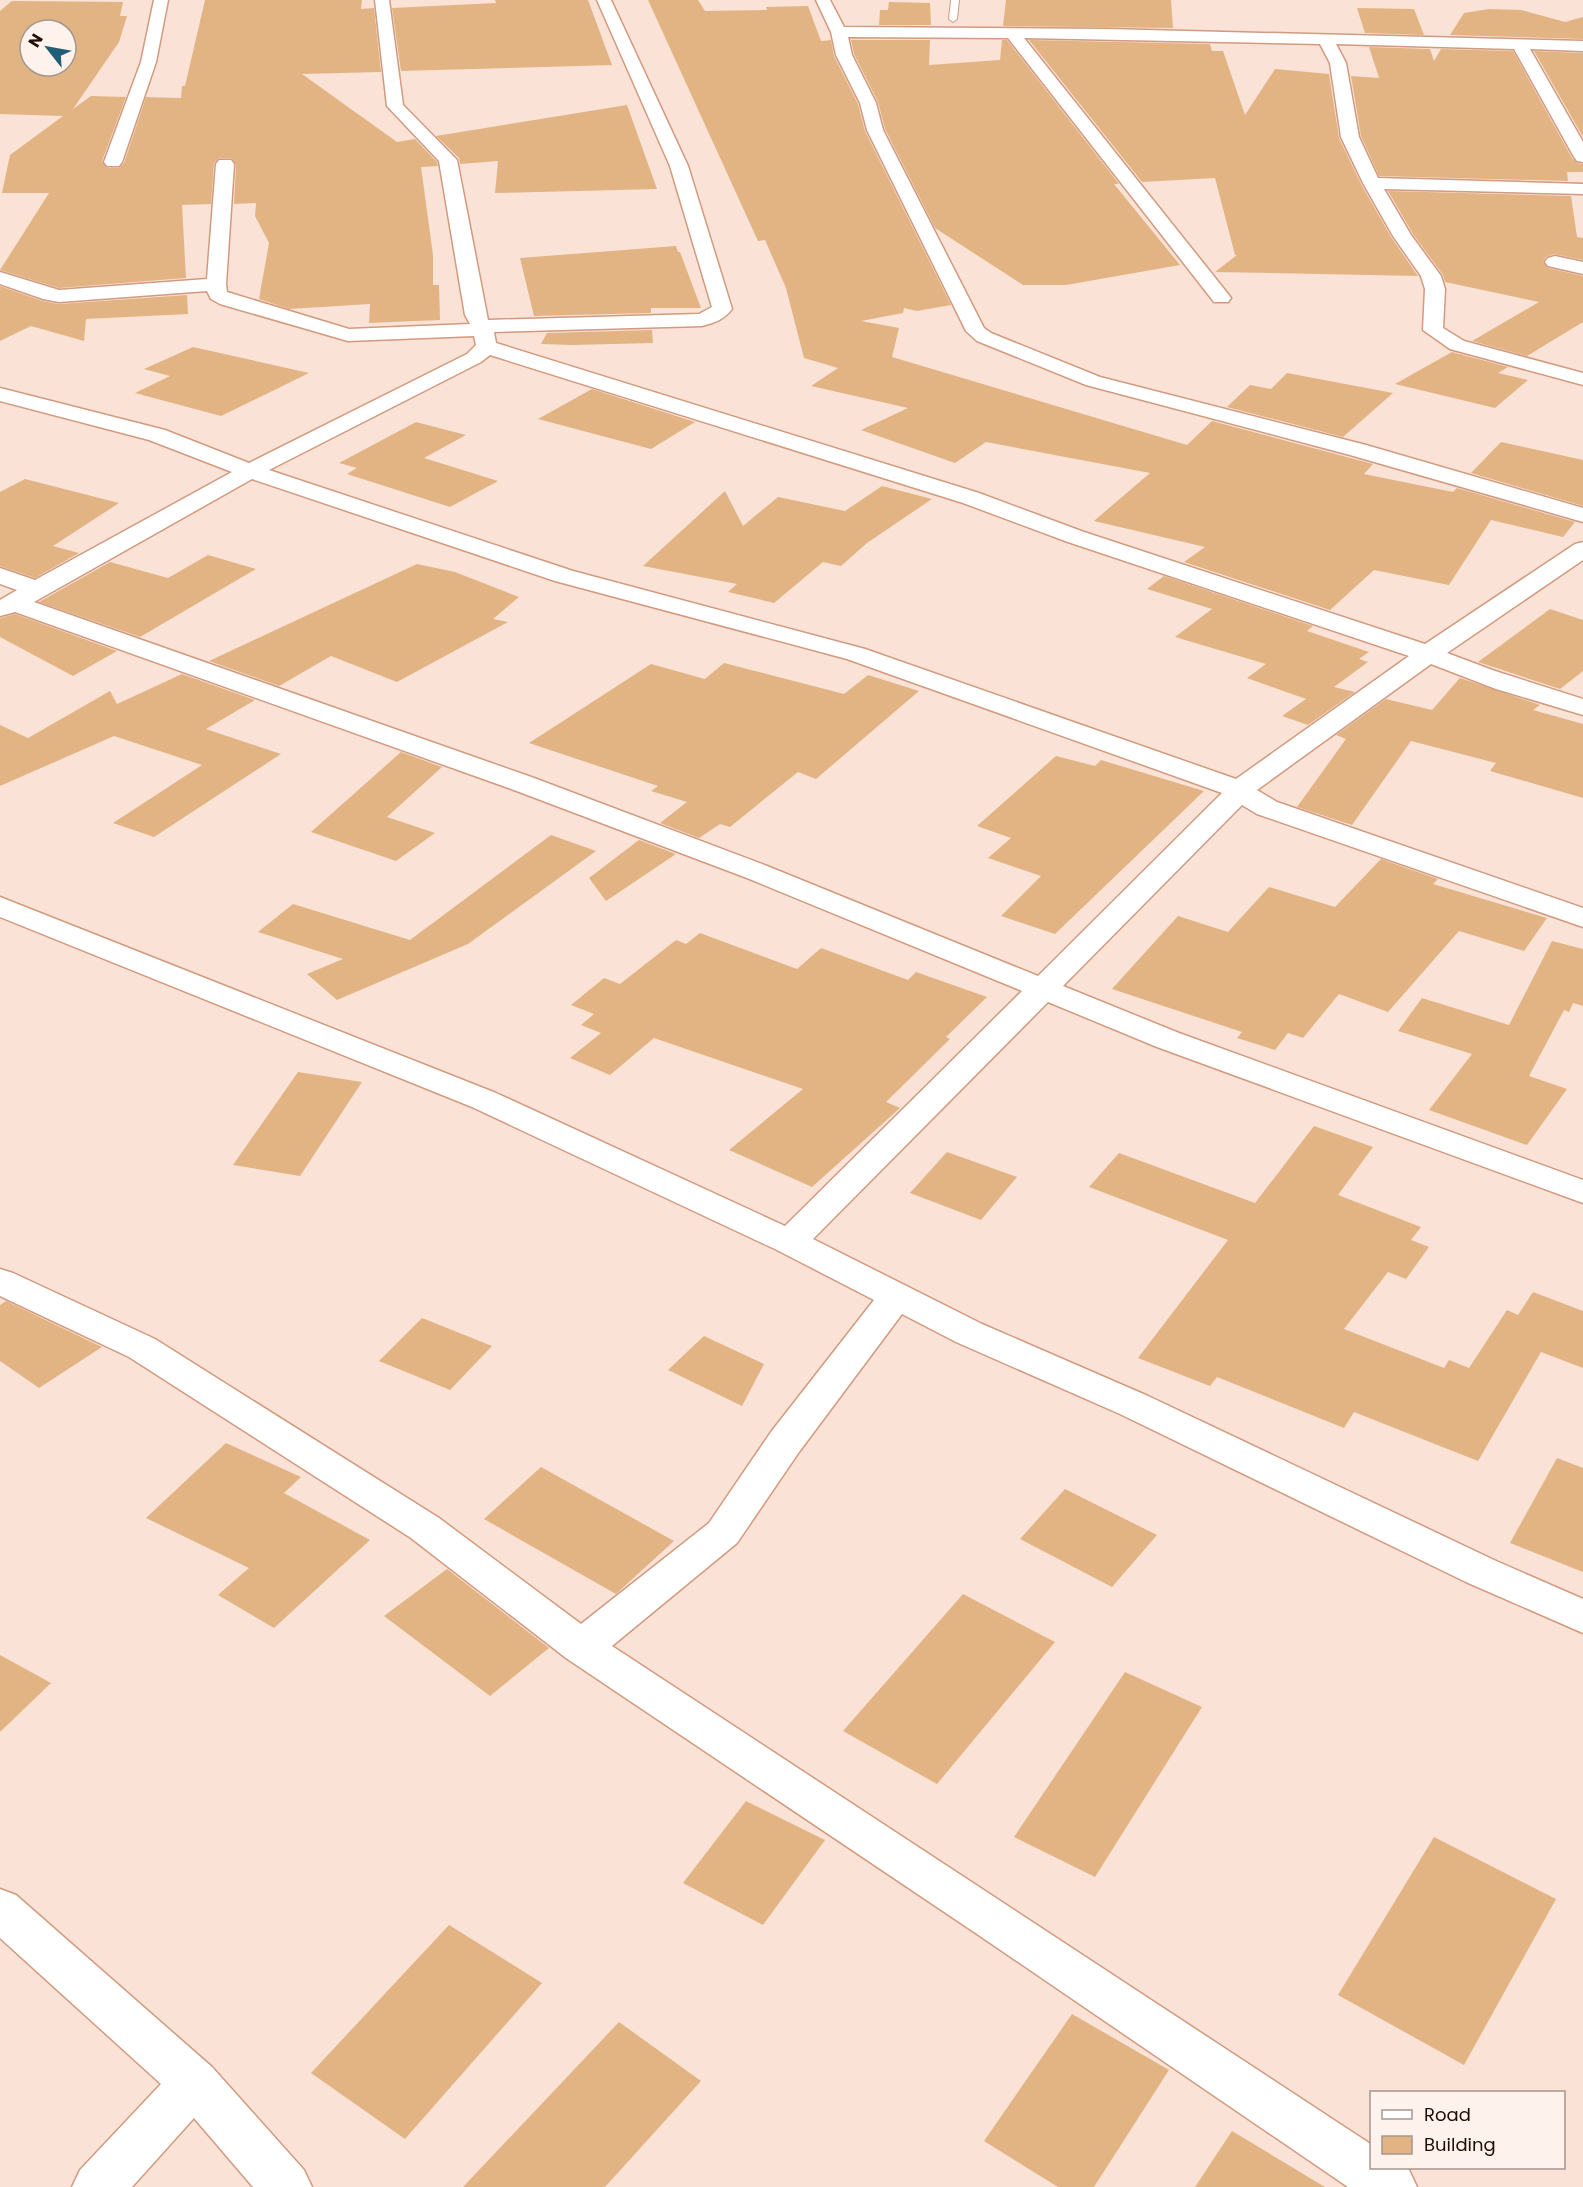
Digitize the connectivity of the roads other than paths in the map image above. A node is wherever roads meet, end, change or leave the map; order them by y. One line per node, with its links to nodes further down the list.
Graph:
1 (160, 0): 13 (street)
2 (382, 0): 22 (street)
3 (604, 0): 22 (street)
4 (823, 0): 7 (street)
5 (955, 0): 6 (lane)
6 (953, 19)
7 (839, 32): 8 (street); 26 (street)
8 (1013, 34): 9 (street); 21 (street)
9 (1326, 40): 10 (street); 15 (street)
10 (1520, 45): 11 (street); 12 (street)
11 (1583, 46)
12 (1583, 157)
13 (113, 162)
14 (225, 164): 20 (street)
15 (1372, 183): 16 (street); 23 (street)
16 (1583, 189)
17 (1555, 262): 18 (street)
18 (1583, 268)
19 (0, 278): 20 (street)
20 (216, 284): 22 (street)
21 (1221, 298)
22 (484, 334): 25 (street); 30 (street)
23 (1583, 379)
24 (0, 394): 25 (street)
25 (250, 471): 29 (street); 32 (street)
26 (1583, 515)
27 (1583, 549): 30 (street)
28 (0, 575): 29 (street)
29 (18, 601): 35 (street)
30 (1429, 654): 31 (street); 32 (street)
31 (1583, 707)
32 (1241, 790): 34 (street); 35 (street)
33 (0, 906): 37 (street)
34 (1583, 918)
35 (1041, 990): 36 (street); 37 (street)
36 (1583, 1192)
37 (790, 1242): 39 (street)
38 (0, 1281): 41 (street)
39 (896, 1296): 40 (street); 41 (street)
40 (1583, 1617)
41 (581, 1647): 46 (street)
42 (0, 1909): 43 (street)
43 (195, 2083): 44 (street); 45 (street)
44 (98, 2187)
45 (286, 2187)
46 (1391, 2187)

